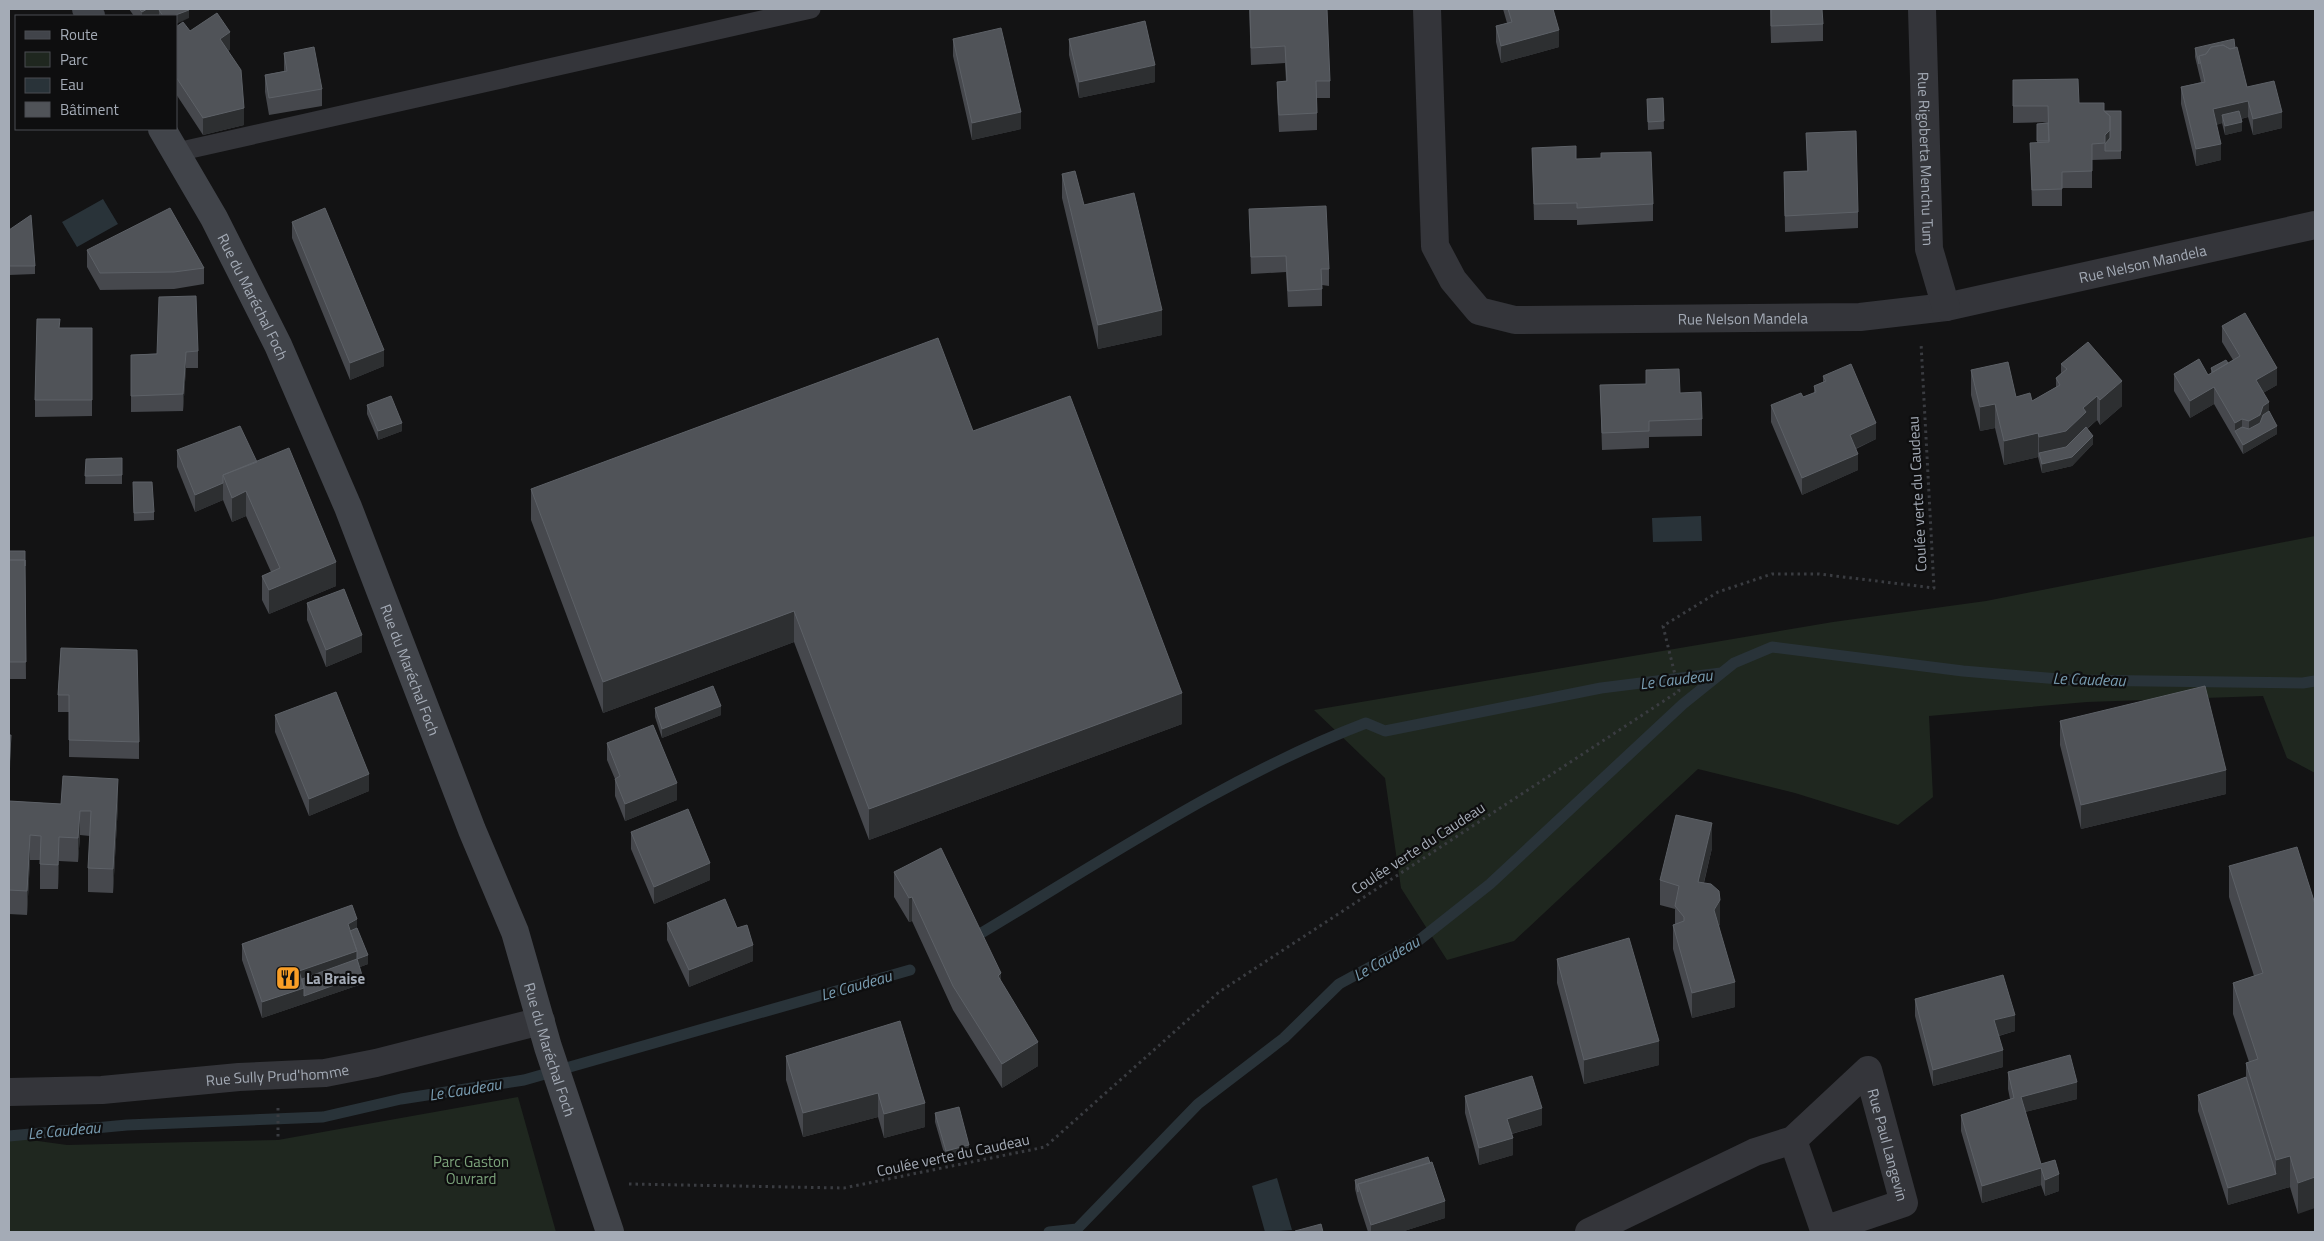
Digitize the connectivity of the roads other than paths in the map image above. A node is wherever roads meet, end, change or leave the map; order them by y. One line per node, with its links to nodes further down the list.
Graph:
1 (811, 9): 5 (lane)
2 (1426, 9): 7 (street, Rue Nelson Mandela)
3 (1922, 9): 7 (street, Rue Rigoberta Menchu Tum)
4 (163, 130): 5 (main road, Rue du Maréchal Foch)
5 (177, 152): 8 (main road, Rue du Maréchal Foch)
6 (2315, 224): 7 (street, Rue Nelson Mandela)
7 (1946, 307)
8 (541, 1021): 9 (street, Rue Sully Prud'homme); 11 (main road, Rue du Maréchal Foch)
9 (9, 1092)
10 (1793, 1140): 10 (street, Rue Paul Langevin); 12 (street, Rue Paul Langevin)
11 (610, 1232)
12 (1589, 1232)

